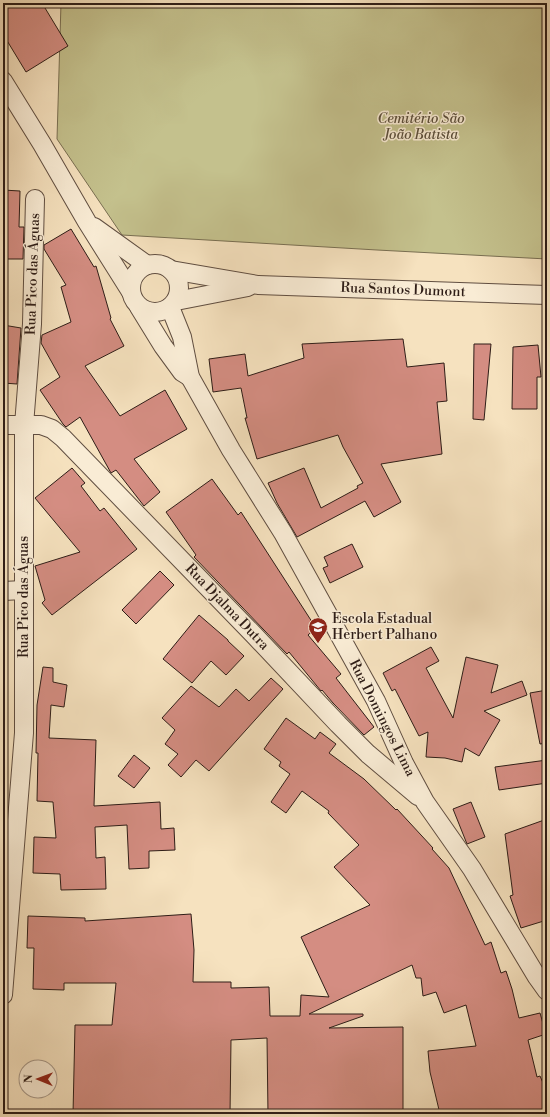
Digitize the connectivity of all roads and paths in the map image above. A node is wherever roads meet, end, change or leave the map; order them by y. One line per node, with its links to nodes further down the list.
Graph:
1 (3, 81): 3 (street, Rua Domingos Lima)
2 (35, 199): 11 (street, Rua Pico das Águas)
3 (87, 222): 4 (street, Rua Domingos Lima); 8 (street, Rua Domingos Lima)
4 (147, 265): 5 (street); 8 (street)
5 (171, 270): 6 (street, Rua Santos Dumont); 9 (street)
6 (258, 286): 7 (street, Rua Santos Dumont); 9 (street, Rua Santos Dumont)
7 (547, 295)
8 (135, 300): 9 (street); 10 (street, Rua Domingos Lima)
9 (173, 304): 10 (street, Rua Domingos Lima)
10 (190, 378): 15 (street, Rua Domingos Lima)
11 (24, 425): 12 (street, Rua Djalma Dutra); 13 (street, Rua Pico das Águas); 15 (street, Rua Djalma Dutra)
12 (3, 426)
13 (24, 590): 14 (street); 17 (street, Rua Pico das Águas)
14 (3, 591)
15 (425, 802): 16 (street, Rua Domingos Lima)
16 (547, 991)
17 (3, 995)

